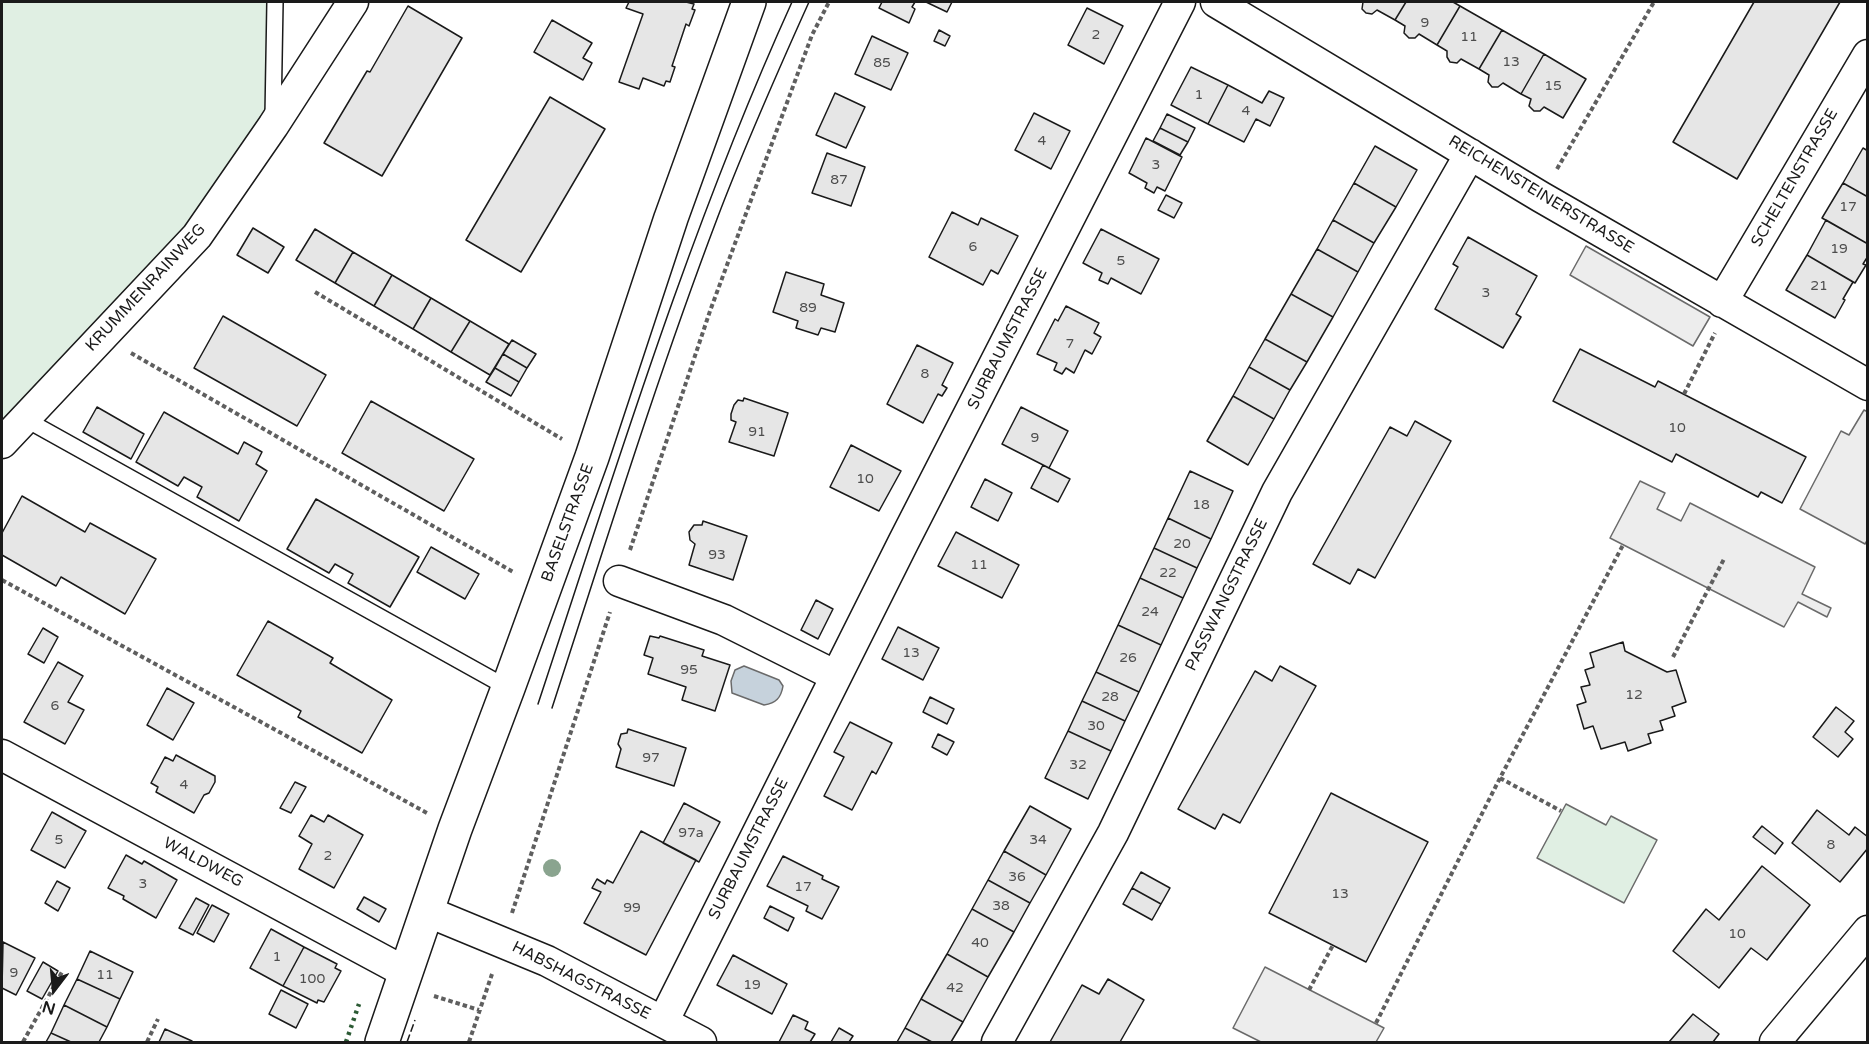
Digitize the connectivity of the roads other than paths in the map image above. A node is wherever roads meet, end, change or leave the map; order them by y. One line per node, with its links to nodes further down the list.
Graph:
1 (275, 2): 7 (lane)
2 (353, 2): 7 (street, KRUMMENRAINWEG)
3 (749, 2): 15 (main road, BASELSTRASSE)
4 (1180, 2): 14 (street, SURBAUMSTRASSE)
5 (1216, 2): 8 (street, REICHENSTEINERSTRASSE)
6 (1868, 55): 9 (street, SCHELTENSTRASSE)
7 (273, 126): 11 (street, KRUMMENRAINWEG)
8 (1470, 154): 9 (street, REICHENSTEINERSTRASSE); 23 (street, PASSWANGSTRASSE)
9 (1726, 304): 10 (street, REICHENSTEINERSTRASSE)
10 (1868, 386)
11 (25, 419): 12 (street, KRUMMENRAINWEG); 15 (lane)
12 (2, 443)
13 (619, 581): 14 (street)
14 (836, 676): 20 (street, SURBAUMSTRASSE)
15 (508, 687): 17 (main road, BASELSTRASSE)
16 (2, 755): 19 (street, WALDWEG)
17 (426, 911): 19 (main road, BASELSTRASSE); 20 (street, HABSHAGSTRASSE)
18 (1868, 931): 24 (street)
19 (400, 986): 21 (main road, BASELSTRASSE)
20 (663, 1022): 22 (street, HABSHAGSTRASSE)
21 (382, 1042)
22 (700, 1042)
23 (997, 1042)
24 (1775, 1042)

